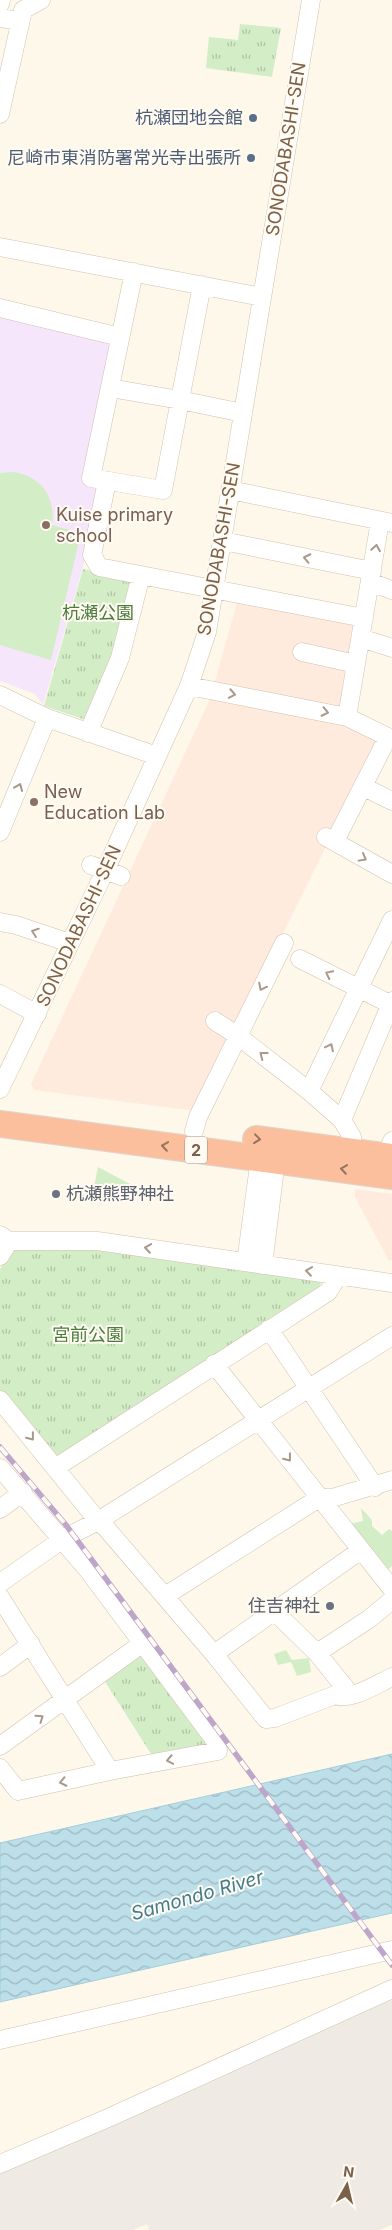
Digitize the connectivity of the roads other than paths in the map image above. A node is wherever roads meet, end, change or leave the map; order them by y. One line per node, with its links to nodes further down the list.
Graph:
1 (41, 0): 4 (street)
2 (311, 0): 9 (street, SONODABASHI-SEN)
3 (0, 18): 4 (street)
4 (19, 21): 5 (street)
5 (0, 114)
6 (0, 247): 7 (street)
7 (134, 272): 8 (street); 11 (street)
8 (202, 285): 9 (street); 13 (street)
9 (262, 297): 14 (street, SONODABASHI-SEN)
10 (0, 308): 11 (street)
11 (120, 337): 12 (street)
12 (110, 388): 13 (street); 15 (street)
13 (180, 400): 14 (street); 15 (street)
14 (243, 413): 16 (street, SONODABASHI-SEN)
15 (107, 481): 19 (street)
16 (230, 490): 17 (street); 18 (street, SONODABASHI-SEN)
17 (386, 522): 20 (street, one-way to 17)
18 (223, 541): 20 (street, one-way to 18); 21 (street, SONODABASHI-SEN)
19 (141, 575): 21 (street); 32 (street)
20 (371, 577): 22 (street); 23 (street)
21 (215, 589): 23 (street); 28 (street, SONODABASHI-SEN)
22 (392, 590)
23 (364, 618): 24 (street)
24 (360, 638): 25 (street); 27 (street)
25 (392, 648)
26 (302, 652): 27 (street)
27 (356, 664): 30 (street)
28 (189, 686): 30 (street, one-way to 30); 34 (street, SONODABASHI-SEN)
29 (0, 695): 31 (street)
30 (347, 717): 33 (street)
31 (47, 718): 32 (street); 37 (street, one-way to 31)
32 (88, 732): 34 (street)
33 (390, 738): 35 (street)
34 (157, 756): 41 (street, SONODABASHI-SEN)
35 (364, 787): 36 (street); 38 (street, one-way to 38)
36 (392, 801)
37 (0, 832)
38 (392, 874)
39 (392, 920): 44 (street)
40 (0, 922): 41 (street, one-way to 40)
41 (70, 943): 47 (street, SONODABASHI-SEN)
42 (284, 943): 49 (street, one-way to 49)
43 (300, 960): 44 (street, one-way to 43)
44 (358, 988): 46 (street); 52 (street, one-way to 44)
45 (0, 994): 47 (street)
46 (392, 1004): 54 (street)
47 (38, 1014): 50 (street, SONODABASHI-SEN)
48 (214, 1021): 49 (street)
49 (238, 1036): 52 (street, one-way to 49); 56 (street)
50 (7, 1058): 51 (street, SONODABASHI-SEN)
51 (0, 1089)
52 (309, 1091): 54 (street)
53 (0, 1106): 56 (highway, 2)
54 (342, 1120): 57 (street)
55 (0, 1124): 58 (highway, 2, one-way to 55)
56 (194, 1131): 57 (highway, 2, one-way to 57)
57 (353, 1152): 59 (highway, 2)
58 (268, 1159): 59 (highway, 2, one-way to 58); 62 (street)
59 (389, 1161)
60 (5, 1238): 61 (street); 62 (street, one-way to 60)
61 (0, 1256)
62 (254, 1264): 63 (street, one-way to 62)
63 (338, 1276): 64 (street); 65 (street)
64 (389, 1278)
65 (269, 1329): 67 (street); 68 (street)
66 (392, 1336): 68 (street)
67 (214, 1364): 70 (street); 72 (street)
68 (310, 1388): 70 (street); 74 (street)
69 (0, 1400): 72 (street, one-way to 72)
70 (258, 1420): 76 (street, one-way to 76); 78 (street)
71 (0, 1468): 75 (street)
72 (55, 1468): 78 (street)
73 (392, 1480): 74 (street)
74 (375, 1486): 76 (street)
75 (23, 1492): 77 (street); 79 (street)
76 (320, 1498): 80 (street); 83 (street)
77 (0, 1509)
78 (98, 1521): 79 (street); 83 (street)
79 (63, 1539): 81 (street); 87 (street)
80 (361, 1550): 82 (street); 86 (street)
81 (0, 1583)
82 (392, 1589)
83 (165, 1596): 90 (street)
84 (0, 1597): 88 (street)
85 (392, 1600): 89 (street)
86 (275, 1612): 89 (street); 90 (street)
87 (143, 1643): 94 (street); 98 (street, one-way to 98)
88 (31, 1644): 91 (street); 94 (street)
89 (318, 1653): 93 (street)
90 (214, 1654): 93 (street)
91 (0, 1667)
92 (392, 1677): 93 (street)
93 (347, 1696): 95 (street)
94 (66, 1700): 96 (street, one-way to 94); 98 (street)
95 (262, 1732)
96 (0, 1746)
97 (0, 1768): 98 (street, one-way to 97)
98 (110, 1771)
99 (392, 1950): 101 (street)
100 (392, 1989): 102 (street)
101 (0, 2040)
102 (0, 2164)

